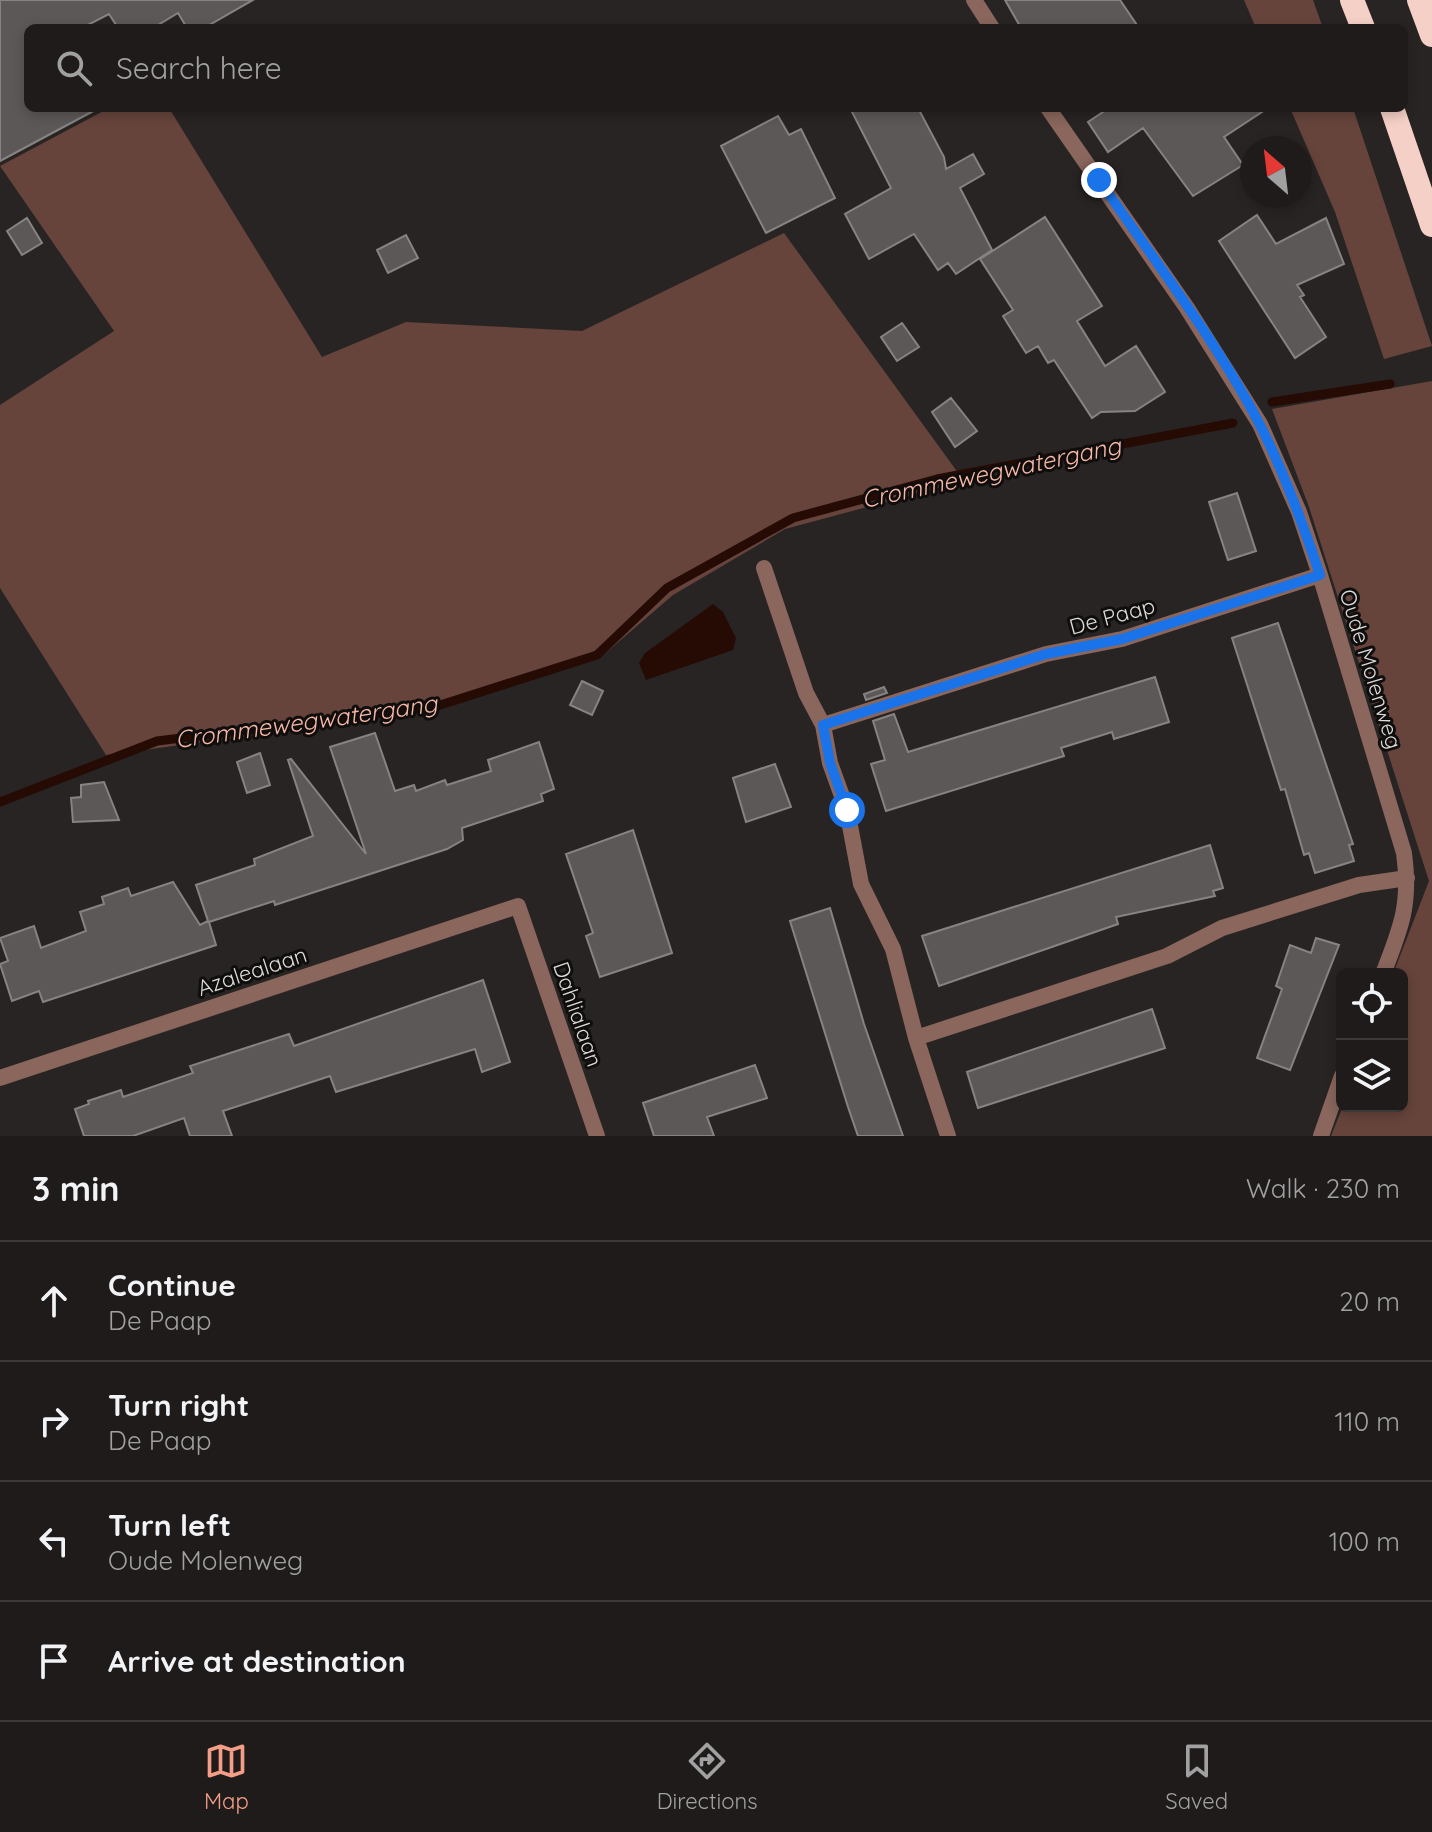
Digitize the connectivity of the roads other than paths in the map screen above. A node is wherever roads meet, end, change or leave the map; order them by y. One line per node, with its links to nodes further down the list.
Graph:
1 (974, 0): 4 (street)
2 (1352, 0): 5 (highway)
3 (1419, 0): 6 (highway)
4 (989, 24)
5 (1361, 24)
6 (1432, 35)
7 (1051, 112): 11 (street, Oude Molenweg)
8 (1393, 112): 9 (highway)
9 (1432, 225)
10 (764, 568): 12 (street)
11 (1320, 575): 12 (street, De Paap); 13 (street, Oude Molenweg)
12 (823, 725): 16 (street)
13 (1407, 878): 15 (street, Oude Molenweg); 16 (street)
14 (518, 906): 17 (street, Azalealaan); 19 (street, Dahlialaan)
15 (1385, 968)
16 (916, 1038): 20 (street)
17 (0, 1078)
18 (1336, 1093): 21 (street)
19 (597, 1136)
20 (948, 1136)
21 (1321, 1136)

